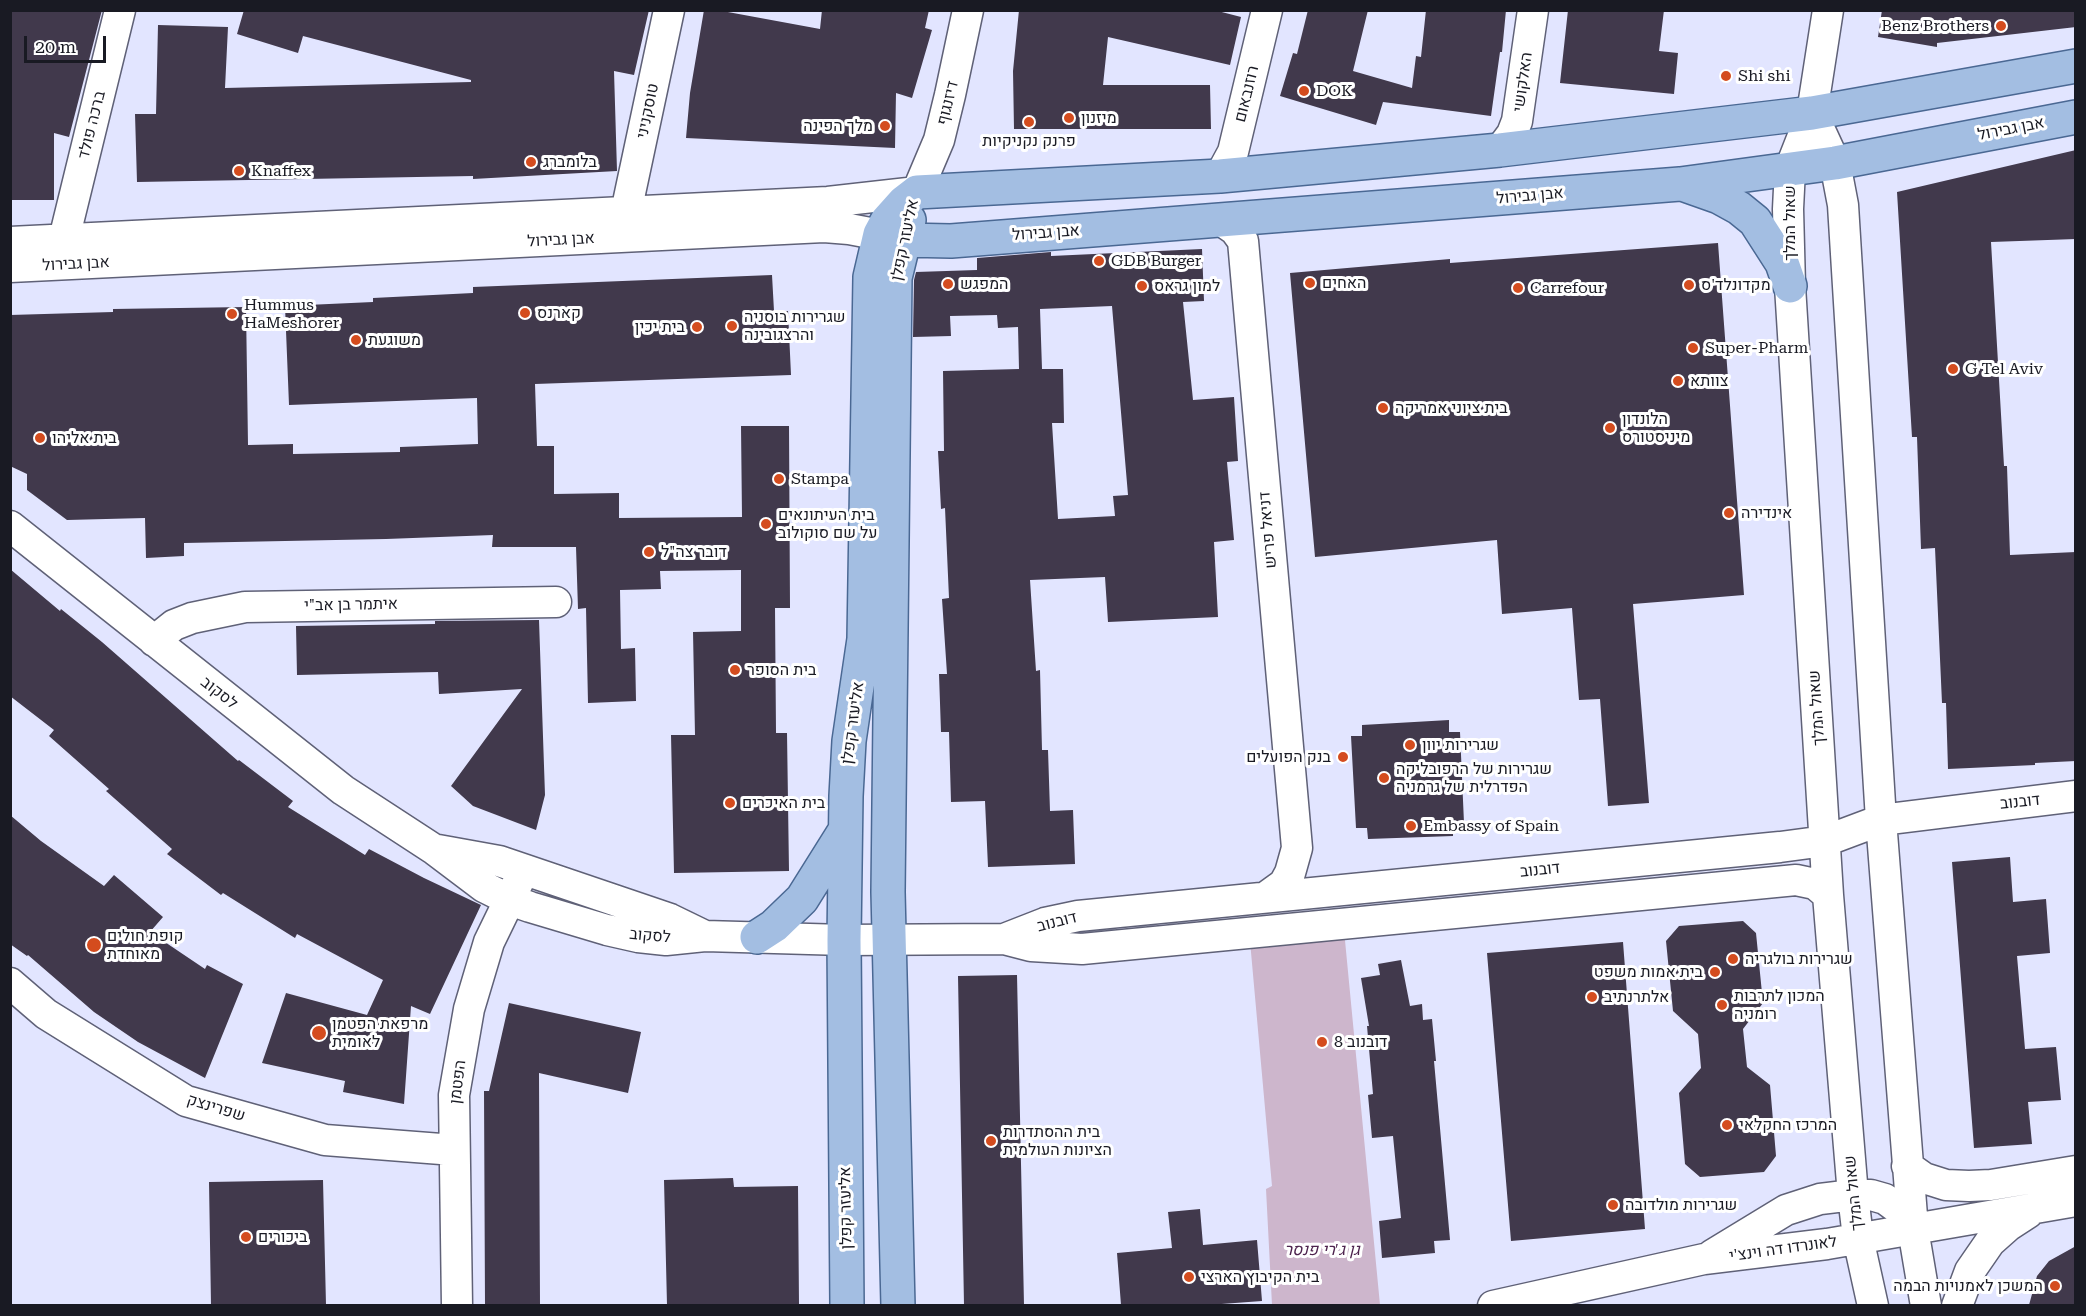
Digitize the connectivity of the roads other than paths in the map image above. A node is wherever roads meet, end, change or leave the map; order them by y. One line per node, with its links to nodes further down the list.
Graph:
1 (120, 10): 19 (street, ברכה פולד)
2 (669, 10): 16 (street, טוסקניני)
3 (968, 10): 15 (street, דיזנגוף)
4 (1267, 10): 13 (street, רוזנבאום)
5 (1533, 10): 10 (street, האלקושי)
6 (1828, 10): 8 (street, שאול המלך)
7 (2076, 66): 8 (main road, אבן גבירול)
8 (1812, 113): 10 (main road, אבן גבירול); 11 (street); 12 (street, שאול המלך)
9 (2076, 117): 11 (main road, אבן גבירול)
10 (1500, 150): 13 (main road, אבן גבירול)
11 (1835, 163): 12 (main road, אבן גבירול); 27 (street)
12 (1790, 169): 14 (main road, אבן גבירול); 22 (street, שאול המלך)
13 (1220, 176): 15 (main road, אבן גבירול)
14 (1680, 184): 17 (main road, אבן גבירול); 22 (main road)
15 (917, 192): 16 (street, אבן גבירול); 18 (main road, אליעזר קפלן)
16 (626, 212): 19 (street, אבן גבירול)
17 (1222, 221): 18 (main road, אבן גבירול); 30 (street, דניאל פריש)
18 (892, 237): 21 (street, אבן גבירול); 28 (main road, אליעזר קפלן); 39 (main road, אליעזר קפלן)
19 (64, 240): 20 (street, אבן גבירול)
20 (10, 242)
21 (10, 267)
22 (1790, 286): 29 (street, שאול המלך)
23 (10, 526): 25 (street, לסקוב)
24 (556, 602): 25 (street, איתמר בן אב"י)
25 (154, 641): 31 (street, לסקוב)
26 (2076, 796): 27 (street, דובנוב)
27 (1881, 820): 29 (street, דובנוב); 44 (street)
28 (845, 830): 38 (main road); 41 (main road, אליעזר קפלן)
29 (1825, 841): 33 (street, דובנוב); 34 (street, שאול המלך)
30 (1297, 848): 33 (street); 35 (street, דניאל פריש)
31 (435, 850): 32 (street, לסקוב); 36 (street, לסקוב)
32 (524, 870): 36 (street, הפטמן); 37 (street, לסקוב)
33 (1346, 889): 35 (street, דובנוב)
34 (1828, 895): 40 (street, דובנוב); 46 (street, שאול המלך)
35 (1266, 897): 40 (street, דובנוב)
36 (510, 900): 37 (street, לסקוב); 43 (street, הפטמן)
37 (705, 936): 38 (street, לסקוב)
38 (757, 938): 41 (street, לסקוב)
39 (889, 939): 40 (street, דובנוב); 41 (street, דובנוב); 54 (main road, אליעזר קפלן)
40 (1004, 939)
41 (844, 940): 53 (main road, אליעזר קפלן)
42 (10, 984): 43 (street, שפרינצק)
43 (454, 1150): 52 (street, הפטמן)
44 (1907, 1166): 45 (street); 49 (street)
45 (2076, 1171)
46 (1853, 1195): 49 (street); 50 (street, שאול המלך); 51 (street)
47 (2076, 1201): 48 (street, לאונרדו דה וינצ'י)
48 (2035, 1209): 49 (street, לאונרדו דה וינצ'י); 58 (street)
49 (1913, 1229): 50 (street, לאונרדו דה וינצ'י); 57 (street)
50 (1858, 1238): 51 (street, לאונרדו דה וינצ'י); 56 (street, שאול המלך)
51 (1704, 1259): 55 (street, לאונרדו דה וינצ'י)
52 (457, 1305)
53 (847, 1305)
54 (898, 1305)
55 (1493, 1305)
56 (1873, 1305)
57 (1926, 1305)
58 (1957, 1305)

